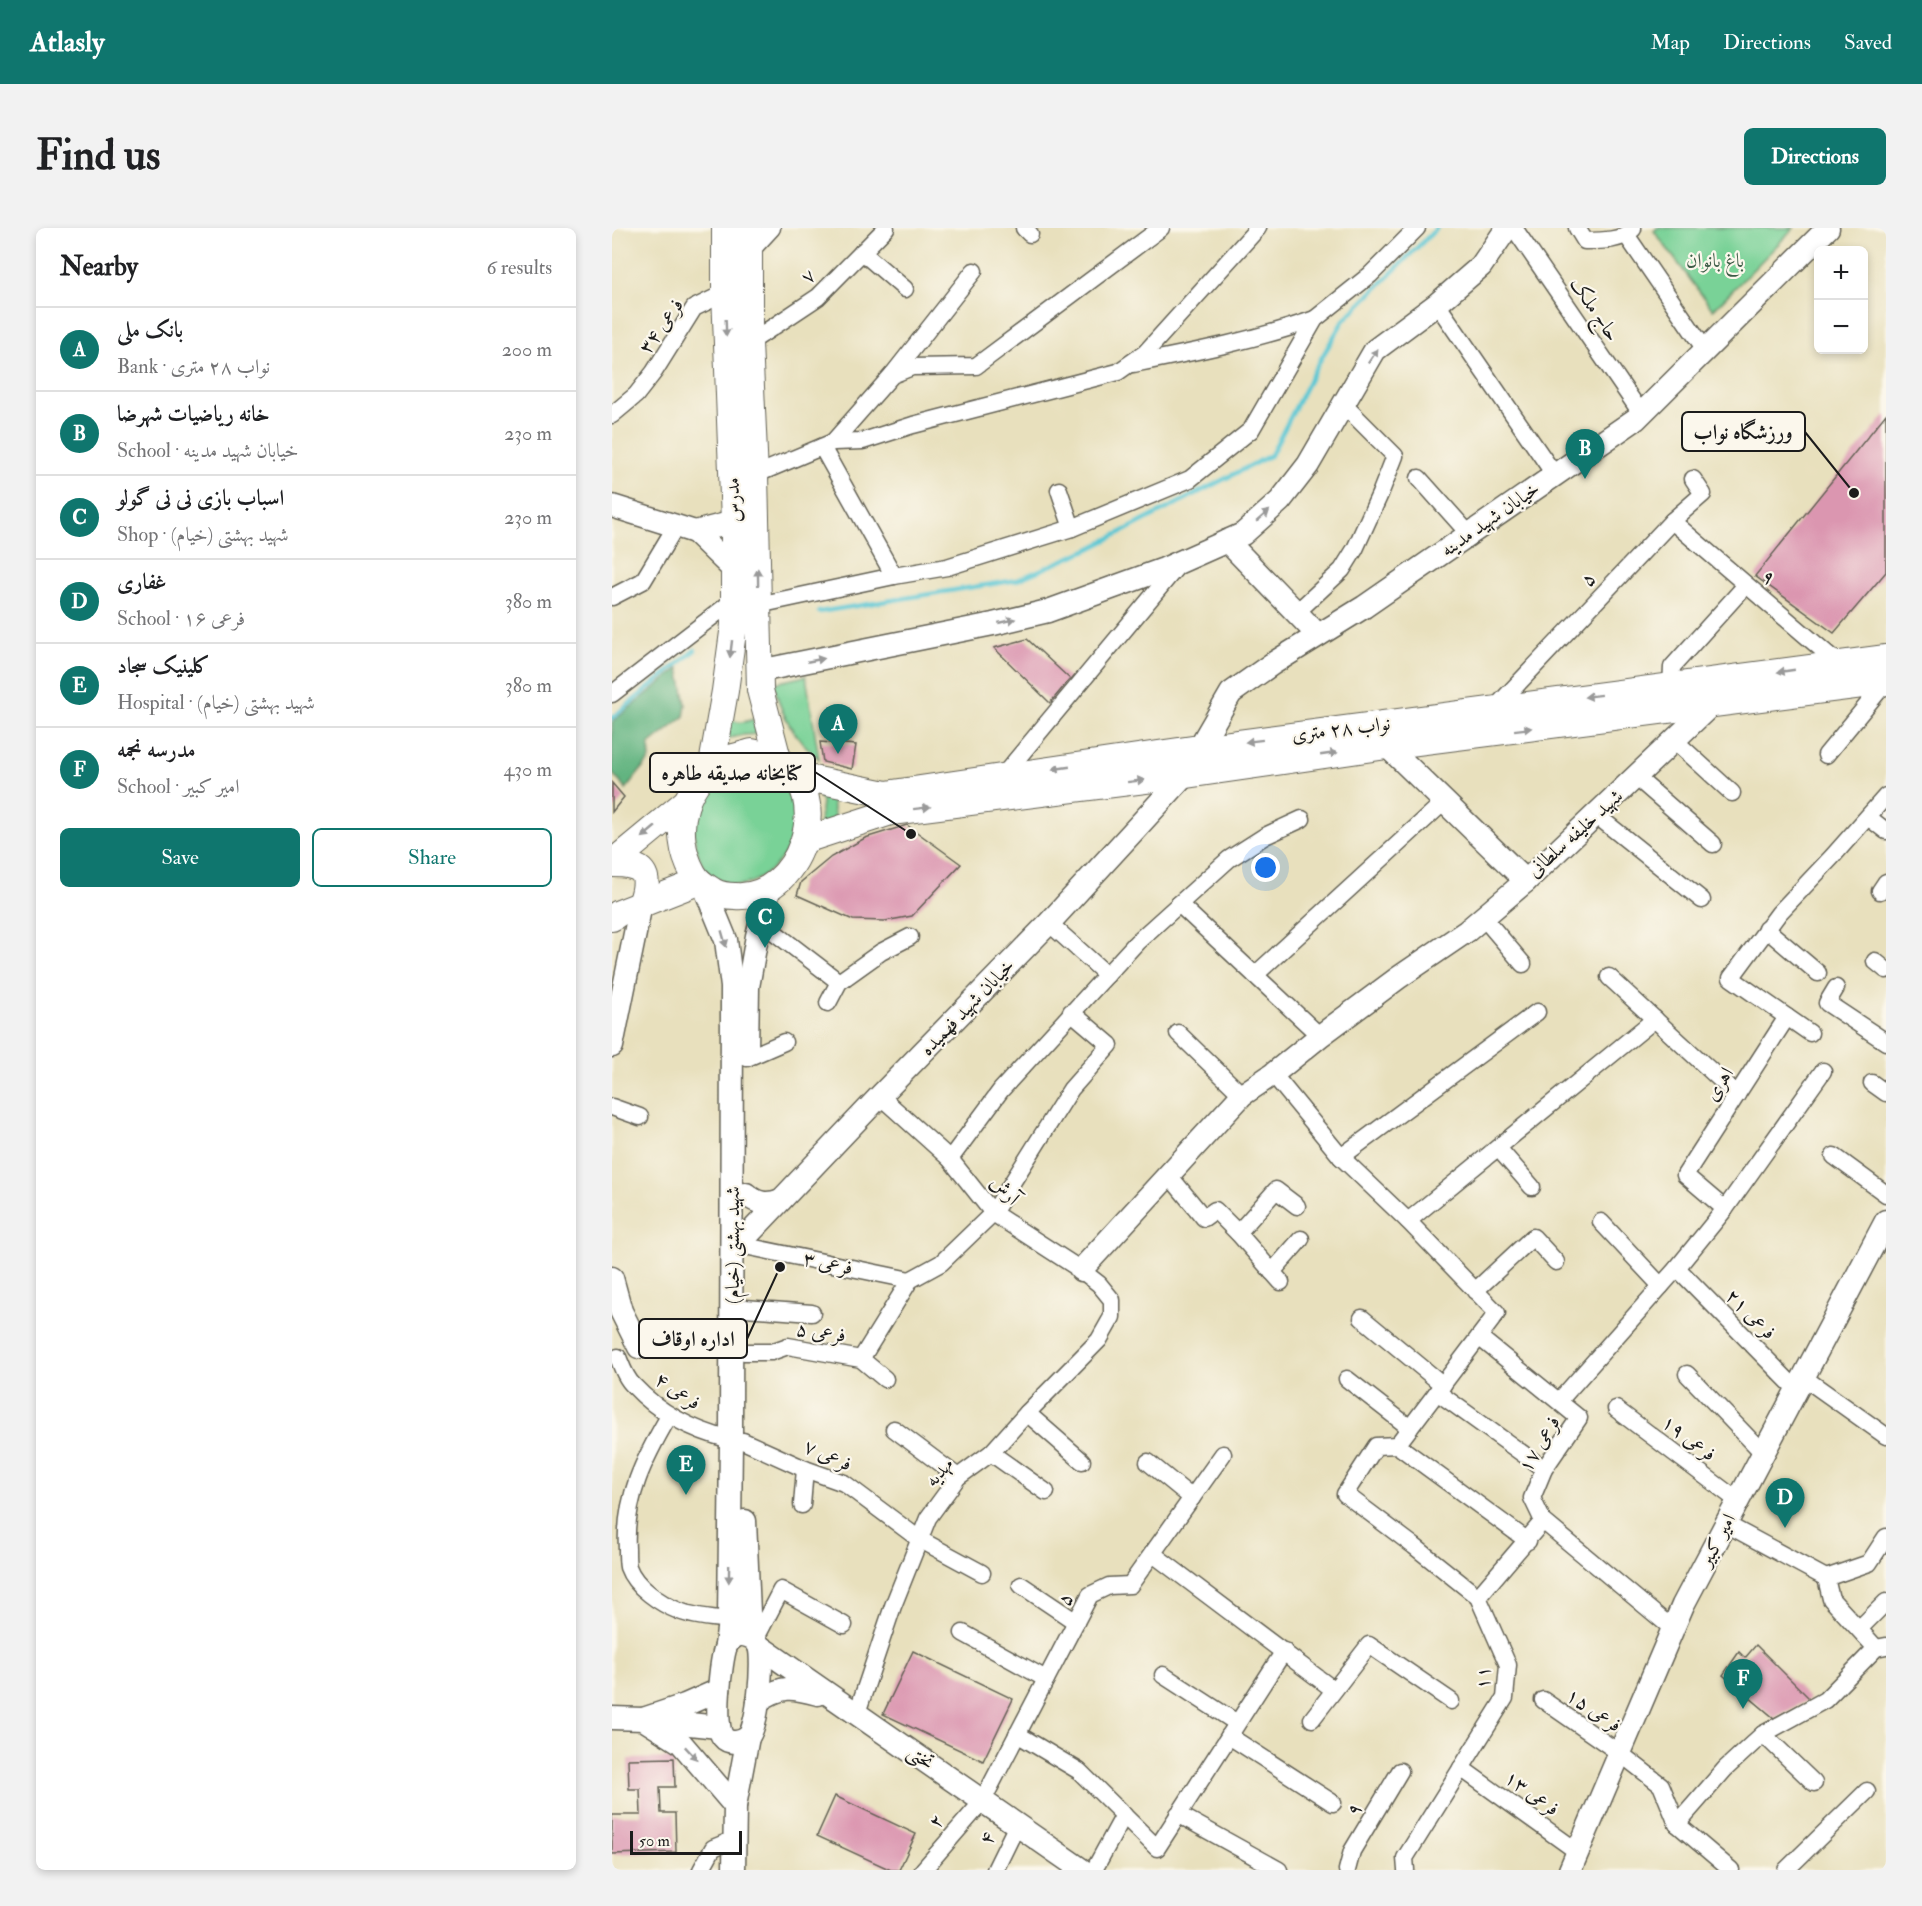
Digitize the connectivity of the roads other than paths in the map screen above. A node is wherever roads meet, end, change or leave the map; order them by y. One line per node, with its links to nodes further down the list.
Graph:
1 (725, 228): 18 (main road, مدرس)
2 (749, 228): 15 (main road, مدرس)
3 (772, 228): 15 (street)
4 (886, 228): 14 (street, ۷)
5 (1161, 228): 13 (street)
6 (1258, 228): 23 (street)
7 (1417, 228): 20 (street)
8 (1507, 228): 19 (street)
9 (1514, 228): 26 (street, حاج ملک)
10 (1577, 228): 12 (street)
11 (1828, 228): 22 (street, خیابان شهید مدینه)
12 (1631, 232): 22 (street)
13 (1139, 234): 24 (street)
14 (862, 252): 17 (street); 21 (street, ۷)
15 (749, 253): 21 (main road, مدرس)
16 (974, 271): 24 (street)
17 (905, 289)
18 (725, 293): 27 (street, فرعی ۳۴); 36 (main road, مدرس, one-way to 36)
19 (1437, 304): 25 (street, one-way to 19); 29 (street)
20 (1315, 319): 23 (street); 37 (street)
21 (749, 343): 30 (main road, مدرس)
22 (1706, 351): 26 (street, خیابان شهید مدینه)
23 (1129, 364): 28 (street)
24 (892, 375): 28 (street)
25 (1344, 405): 40 (street, one-way to 25); 47 (street)
26 (1641, 413): 29 (street, خیابان شهید مدینه)
27 (612, 416)
28 (828, 445): 30 (street); 43 (street)
29 (1554, 474): 39 (street, خیابان شهید مدینه)
30 (755, 475): 46 (main road, مدرس, one-way to 30)
31 (1419, 478): 39 (street)
32 (1693, 478): 35 (street, ۵)
33 (1059, 490): 37 (street)
34 (612, 506): 38 (street)
35 (1672, 521): 44 (street, ۹); 57 (street, ۵)
36 (735, 522): 38 (street); 42 (main road, مدرس)
37 (1072, 528): 43 (street)
38 (685, 529): 42 (street); 45 (street)
39 (1469, 534): 48 (street, خیابان شهید مدینه)
40 (1227, 541): 41 (street); 47 (street)
41 (1183, 560): 51 (street, one-way to 41); 66 (street)
42 (735, 571): 46 (main road, مدرس)
43 (894, 576): 46 (street)
44 (1746, 585): 50 (street, ۹); 53 (street)
45 (612, 597)
46 (746, 602): 51 (main road, مدرس); 54 (main road, مدرس, one-way to 54); 55 (street)
47 (1297, 612): 48 (street)
48 (1318, 635): 60 (street, خیابان شهید مدینه)
49 (1886, 658): 50 (main road, نواب ۲۸ متری)
50 (1839, 664): 53 (main road, نواب ۲۸ متری, one-way to 53)
51 (759, 681): 54 (main road); 62 (main road, مدرس)
52 (1886, 682): 56 (main road, نواب ۲۸ متری); 61 (street)
53 (1671, 686): 57 (main road, نواب ۲۸ متری, one-way to 57)
54 (725, 691): 63 (main road, مدرس)
55 (612, 694)
56 (1711, 705): 58 (street, شهید خلیفه سلطانی); 59 (main road, نواب ۲۸ متری, one-way to 56)
57 (1494, 709): 60 (main road, نواب ۲۸ متری, one-way to 60)
58 (1674, 740): 67 (street, شهید خلیفه سلطانی); 69 (street)
59 (1388, 746): 64 (main road, نواب ۲۸ متری, one-way to 59); 72 (street, شهید خلیفه سلطانی)
60 (1199, 748): 66 (main road, نواب ۲۸ متری, one-way to 66)
61 (1827, 755)
62 (778, 759): 63 (main road); 65 (main road)
63 (711, 770): 71 (main road)
64 (1185, 775): 76 (main road, نواب ۲۸ متری, one-way to 64); 90 (street, خیابان شهید فهمیده)
65 (798, 776): 68 (main road, نواب ۲۸ متری); 78 (main road)
66 (1002, 777): 68 (main road, نواب ۲۸ متری)
67 (1636, 777): 73 (street, شهید خلیفه سلطانی); 79 (street)
68 (856, 788): 76 (main road)
69 (1732, 793)
70 (1886, 796): 74 (street)
71 (687, 801): 80 (main road, one-way to 80); 82 (main road)
72 (1445, 801): 81 (street, شهید خلیفه سلطانی); 96 (street)
73 (1596, 815): 81 (street, شهید خلیفه سلطانی); 84 (street)
74 (1868, 817): 77 (street); 91 (street)
75 (1302, 819): 86 (street)
76 (861, 822): 78 (main road, نواب ۲۸ متری)
77 (1886, 831)
78 (805, 840): 83 (main road)
79 (1713, 844)
80 (612, 863): 85 (main road)
81 (1526, 881): 87 (street)
82 (700, 883): 83 (main road); 85 (main road); 165 (street, شهید بهشتی (خیام), one-way to 165)
83 (770, 887): 89 (street, شهید بهشتی (خیام))
84 (1702, 900)
85 (641, 904): 88 (main road); 110 (street)
86 (1179, 904): 95 (street); 96 (street)
87 (1483, 917): 93 (street); 107 (street)
88 (612, 918)
89 (761, 922): 98 (street); 111 (street, شهید بهشتی (خیام))
90 (1049, 923): 95 (street); 116 (street, خیابان شهید فهمیده)
91 (1766, 929): 94 (street); 103 (street)
92 (910, 937): 98 (street)
93 (1523, 964)
94 (1818, 973)
95 (1107, 975): 101 (street)
96 (1255, 975): 107 (street)
97 (1610, 977): 104 (street)
98 (839, 982): 100 (street)
99 (1836, 988): 109 (street)
100 (828, 1003)
101 (1071, 1012): 122 (street); 130 (street)
102 (1537, 1012): 121 (street)
103 (1787, 1017): 105 (street); 115 (street, اهری)
104 (1655, 1019): 115 (street); 119 (street)
105 (1810, 1033)
106 (1178, 1034): 114 (street)
107 (1320, 1036): 113 (street)
108 (784, 1042): 111 (street)
109 (1886, 1042)
110 (612, 1046)
111 (747, 1058): 125 (street, شهید بهشتی (خیام))
112 (1823, 1071): 129 (street)
113 (1273, 1074): 114 (street); 121 (street)
114 (1242, 1095): 123 (street)
115 (1737, 1095): 129 (street, اهری)
116 (880, 1096): 122 (street, آرش); 127 (street, خیابان شهید فهمیده)
117 (612, 1107): 118 (street)
118 (640, 1117)
119 (1498, 1148): 124 (street); 131 (street)
120 (1834, 1156): 126 (street)
121 (1341, 1157): 131 (street)
122 (950, 1159): 130 (street, آرش)
123 (1168, 1174): 134 (street); 139 (street)
124 (1532, 1187)
125 (746, 1194): 127 (street); 136 (street, شهید بهشتی (خیام))
126 (1886, 1194)
127 (781, 1200): 136 (street, خیابان شهید فهمیده)
128 (1297, 1206): 134 (street)
129 (1725, 1209): 138 (street)
130 (993, 1213): 139 (street, آرش); 141 (street)
131 (1408, 1221): 143 (street)
132 (1886, 1221): 156 (street, امیر کبیر)
133 (1601, 1222): 142 (street)
134 (1238, 1233): 135 (street)
135 (1301, 1239)
136 (745, 1242): 141 (street, فرعی ۳); 145 (street, شهید بهشتی (خیام))
137 (1556, 1262): 143 (street)
138 (1677, 1268): 142 (street); 156 (street, فرعی ۲۱)
139 (1081, 1270): 144 (street, آرش)
140 (612, 1278): 149 (street)
141 (910, 1280): 152 (street)
142 (1661, 1286): 158 (street)
143 (1475, 1291): 148 (street)
144 (1112, 1300): 160 (street, مهدیه)
145 (745, 1308): 146 (street); 150 (street, شهید بهشتی (خیام))
146 (812, 1312)
147 (1362, 1318): 157 (street)
148 (1479, 1337): 157 (street); 158 (street, فرعی ۱۷)
149 (639, 1347): 151 (street)
150 (744, 1352): 152 (street, فرعی ۵); 165 (street, شهید بهشتی (خیام))
151 (615, 1359): 161 (street, فرعی ۴)
152 (861, 1359): 154 (street, فرعی ۵)
153 (1687, 1374): 168 (street)
154 (885, 1379)
155 (1347, 1379): 162 (street)
156 (1800, 1383): 164 (street, فرعی ۲۱); 168 (street, امیر کبیر)
157 (1440, 1389): 162 (street); 173 (street)
158 (1560, 1401): 173 (street, فرعی ۱۷)
159 (1616, 1409): 177 (street, فرعی ۱۹)
160 (1027, 1413): 167 (street, مهدیه); 170 (street)
161 (669, 1416): 165 (street, فرعی ۴); 183 (street)
162 (1410, 1428): 166 (street)
163 (894, 1430): 174 (street)
164 (1886, 1436)
165 (737, 1440): 172 (street, فرعی ۷); 191 (street, شهید بهشتی (خیام), one-way to 191); 197 (street, شهید بهشتی (خیام))
166 (1397, 1445): 184 (street); 189 (street, ۱۱)
167 (991, 1453): 174 (street, مهدیه); 175 (street)
168 (1763, 1453): 177 (street, امیر کبیر)
169 (1223, 1454): 176 (street, ۵)
170 (1082, 1461)
171 (1148, 1462): 176 (street)
172 (806, 1469): 178 (street); 182 (street, فرعی ۷)
173 (1544, 1469): 179 (street, فرعی ۱۷)
174 (958, 1477): 182 (street, مهدیه)
175 (1046, 1492)
176 (1192, 1498): 185 (street, ۵)
177 (1738, 1501): 180 (street, امیر کبیر)
178 (802, 1505)
179 (1543, 1521): 184 (street); 194 (street)
180 (1726, 1524): 187 (street); 194 (street, امیر کبیر)
181 (1886, 1537): 187 (street)
182 (919, 1539): 186 (street, فرعی ۷); 209 (street, مهدیه)
183 (619, 1540): 191 (street)
184 (1528, 1541): 189 (street)
185 (1153, 1554): 192 (street, ۵); 200 (street)
186 (982, 1573)
187 (1826, 1578): 195 (street)
188 (1021, 1585): 192 (street)
189 (1478, 1597): 219 (street, ۱۱)
190 (1886, 1602): 195 (street)
191 (729, 1620): 198 (street, شهید بهشتی (خیام))
192 (1076, 1622): 202 (street, ۵)
193 (844, 1625): 197 (street)
194 (1673, 1629): 218 (street, امیر کبیر)
195 (1860, 1629): 199 (street)
196 (963, 1634): 202 (street)
197 (755, 1641): 198 (street); 205 (street, تختی); 207 (street, شهید بهشتی (خیام))
198 (726, 1646): 203 (street, شهید بهشتی (خیام))
199 (1881, 1647): 216 (street)
200 (1284, 1651): 204 (street); 213 (street)
201 (1163, 1675): 213 (street)
202 (1046, 1679): 215 (street, ۵)
203 (719, 1689): 211 (street); 214 (street, شهید بهشتی (خیام))
204 (1334, 1690): 208 (street); 212 (street)
205 (833, 1698): 207 (street); 209 (street, تختی)
206 (1543, 1700): 218 (street, فرعی ۱۵)
207 (758, 1701): 217 (street, شهید بهشتی (خیام))
208 (1451, 1701)
209 (857, 1713): 223 (street, تختی)
210 (612, 1718): 211 (street)
211 (643, 1719): 214 (street); 225 (street, one-way to 225)
212 (1312, 1719)
213 (1233, 1729): 224 (street); 226 (street)
214 (720, 1732): 217 (street); 225 (street)
215 (1017, 1734): 223 (street, ۵); 227 (street)
216 (1763, 1734): 221 (street); 228 (street)
217 (748, 1737): 225 (street)
218 (1621, 1754): 228 (street, فرعی ۱۵); 231 (street, امیر کبیر)
219 (1461, 1768): 231 (street, فرعی ۱۳); 240 (street, ۱۱)
220 (1400, 1771): 239 (street, ۹)
221 (1814, 1783)
222 (1867, 1791): 242 (street)
223 (982, 1802): 229 (street, تختی); 234 (street, ۲)
224 (1333, 1803)
225 (735, 1806): 230 (street)
226 (1178, 1814): 227 (street); 238 (street)
227 (1124, 1815): 237 (street)
228 (1677, 1824): 241 (street)
229 (1017, 1825): 235 (street, ۴); 236 (street, تختی)
230 (735, 1839): 232 (street); 233 (street)
231 (1574, 1861)
232 (701, 1870)
233 (734, 1870)
234 (923, 1870)
235 (995, 1870)
236 (1082, 1870)
237 (1094, 1870)
238 (1279, 1870)
239 (1347, 1870)
240 (1406, 1870)
241 (1731, 1870)
242 (1786, 1870)

